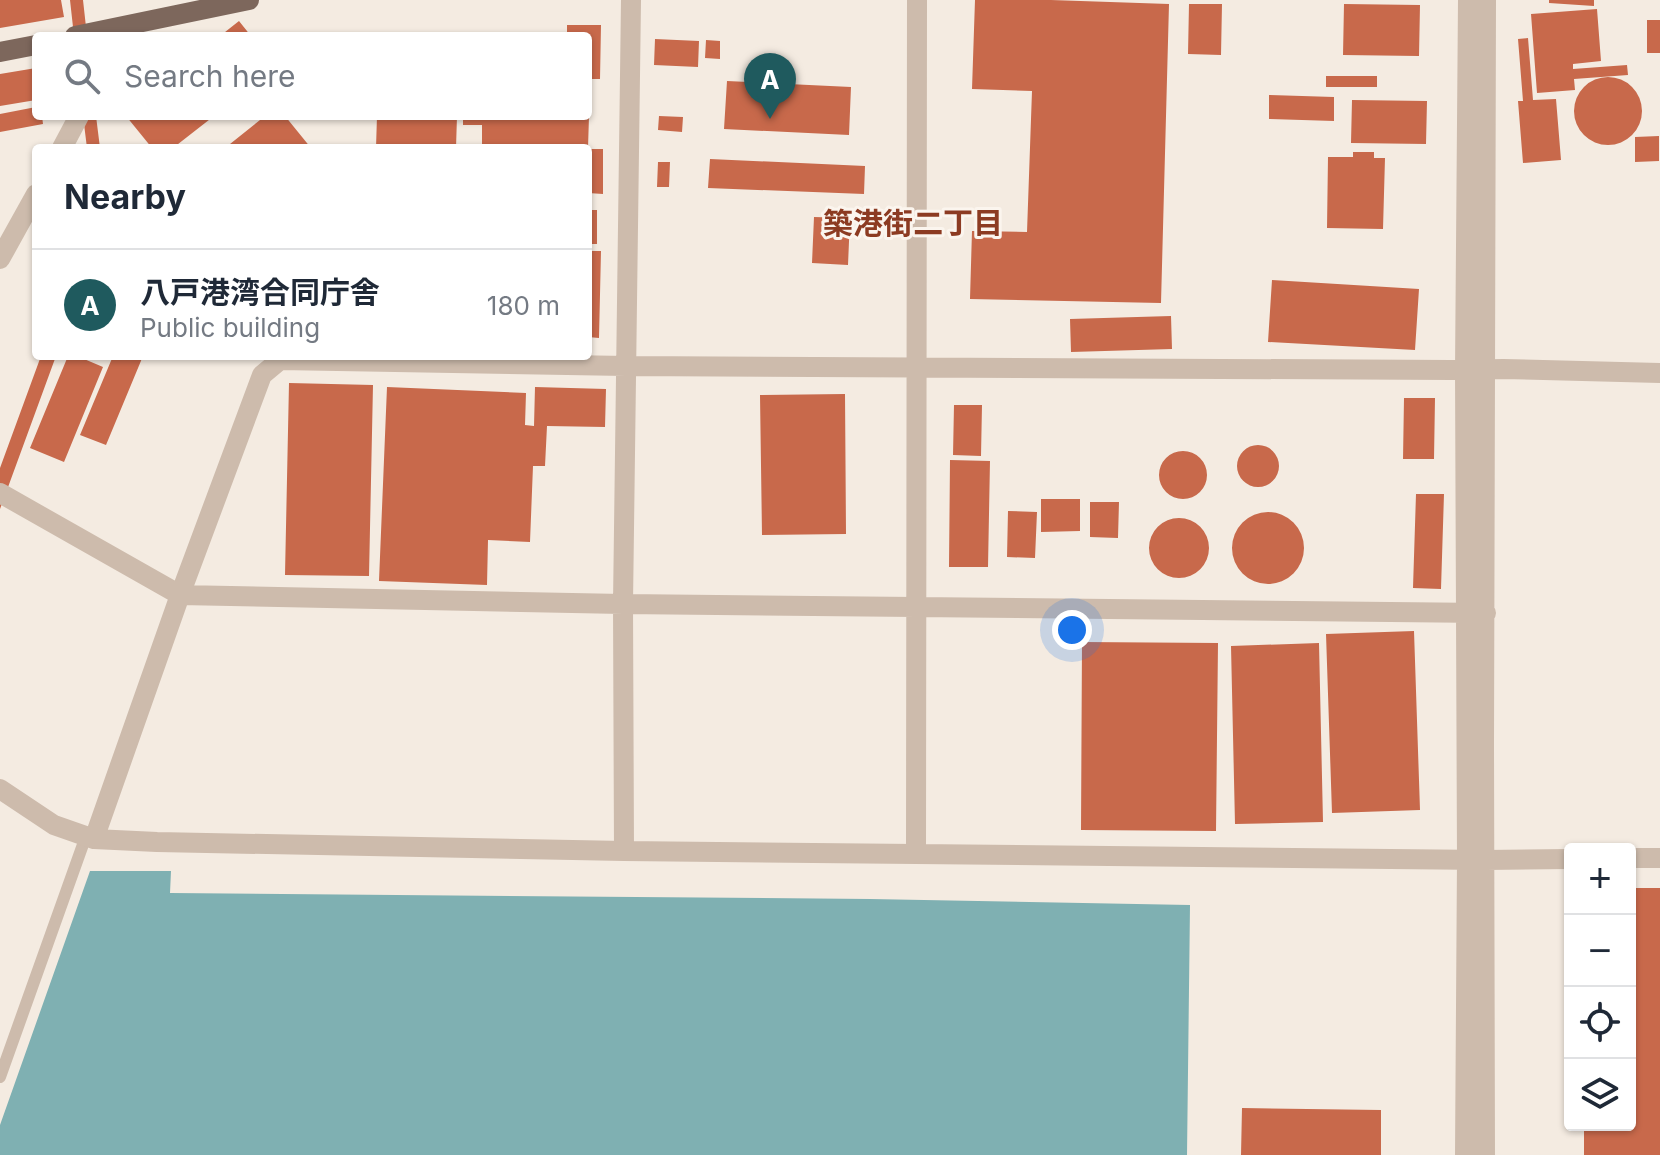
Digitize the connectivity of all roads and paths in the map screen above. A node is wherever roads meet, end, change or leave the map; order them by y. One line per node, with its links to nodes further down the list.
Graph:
1 (249, 0): 6 (main road)
2 (631, 0): 13 (street)
3 (917, 0): 14 (street)
4 (1468, 0): 15 (street)
5 (1486, 0): 15 (street)
6 (127, 30)
7 (32, 46): 8 (main road)
8 (0, 52)
9 (77, 120): 10 (street)
10 (64, 144)
11 (32, 201): 12 (street)
12 (0, 259)
13 (626, 366): 14 (street); 18 (street); 19 (street)
14 (917, 366): 15 (street); 20 (street)
15 (1476, 370): 16 (street); 21 (street)
16 (1660, 373)
17 (0, 493): 18 (street)
18 (180, 595): 19 (street); 23 (street)
19 (623, 604): 20 (street); 24 (street)
20 (917, 608): 21 (street); 25 (street)
21 (1476, 613): 29 (street)
22 (0, 789): 23 (street)
23 (90, 838): 24 (street); 30 (lane)
24 (624, 851): 25 (street)
25 (916, 853): 29 (street)
26 (1636, 858): 27 (street)
27 (1660, 858)
28 (1564, 859): 29 (street)
29 (1476, 860): 31 (street); 32 (street)
30 (0, 1077)
31 (1465, 1155)
32 (1485, 1155)

